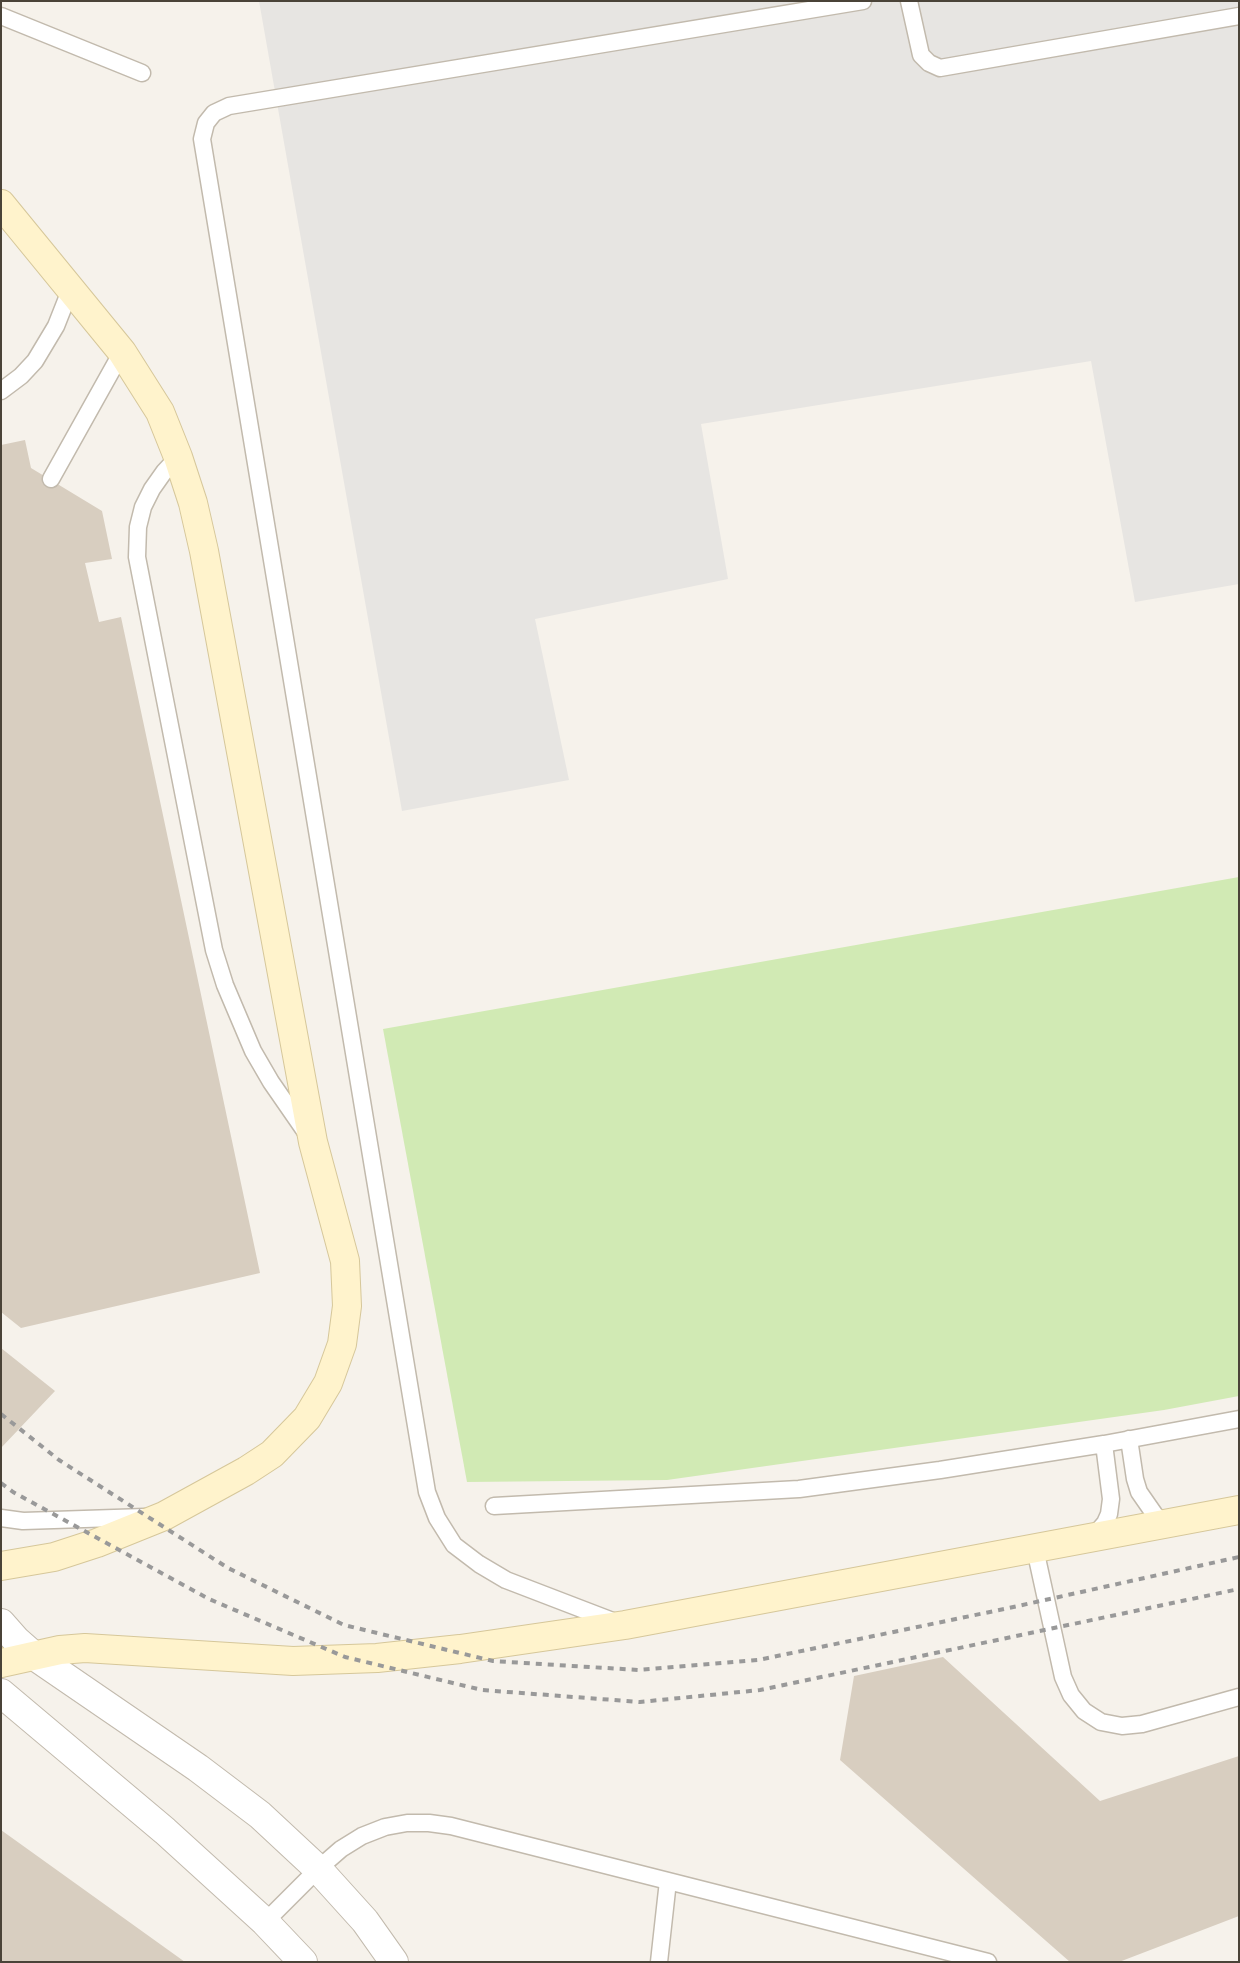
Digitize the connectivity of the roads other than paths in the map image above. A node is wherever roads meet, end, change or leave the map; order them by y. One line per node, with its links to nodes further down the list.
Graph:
1 (863, 1): 25 (lane)
2 (909, 1): 4 (lane)
3 (1, 16): 5 (lane)
4 (1239, 16)
5 (142, 73)
6 (1, 204): 7 (main road)
7 (71, 288): 8 (main road); 9 (lane)
8 (122, 352): 10 (main road); 11 (lane)
9 (1, 391)
10 (178, 458): 12 (main road); 12 (lane)
11 (51, 479)
12 (313, 1142): 18 (main road)
13 (1239, 1419): 14 (lane)
14 (1129, 1439): 15 (lane); 20 (lane)
15 (1104, 1444): 16 (lane); 21 (lane)
16 (494, 1506)
17 (1239, 1510): 20 (main road)
18 (164, 1516): 19 (lane); 23 (main road)
19 (1, 1518)
20 (1166, 1524): 21 (main road)
21 (1091, 1538): 22 (main road)
22 (1034, 1549): 25 (main road); 29 (lane)
23 (1, 1566)
24 (1, 1624): 26 (street)
25 (625, 1625): 26 (main road)
26 (33, 1655): 27 (main road); 30 (street)
27 (1, 1663)
28 (1, 1693): 32 (street)
29 (1239, 1697)
30 (318, 1869): 31 (lane); 32 (lane); 34 (street)
31 (668, 1881): 35 (lane); 36 (lane)
32 (265, 1922): 33 (street)
33 (302, 1962)
34 (394, 1962)
35 (659, 1962)
36 (988, 1962)

